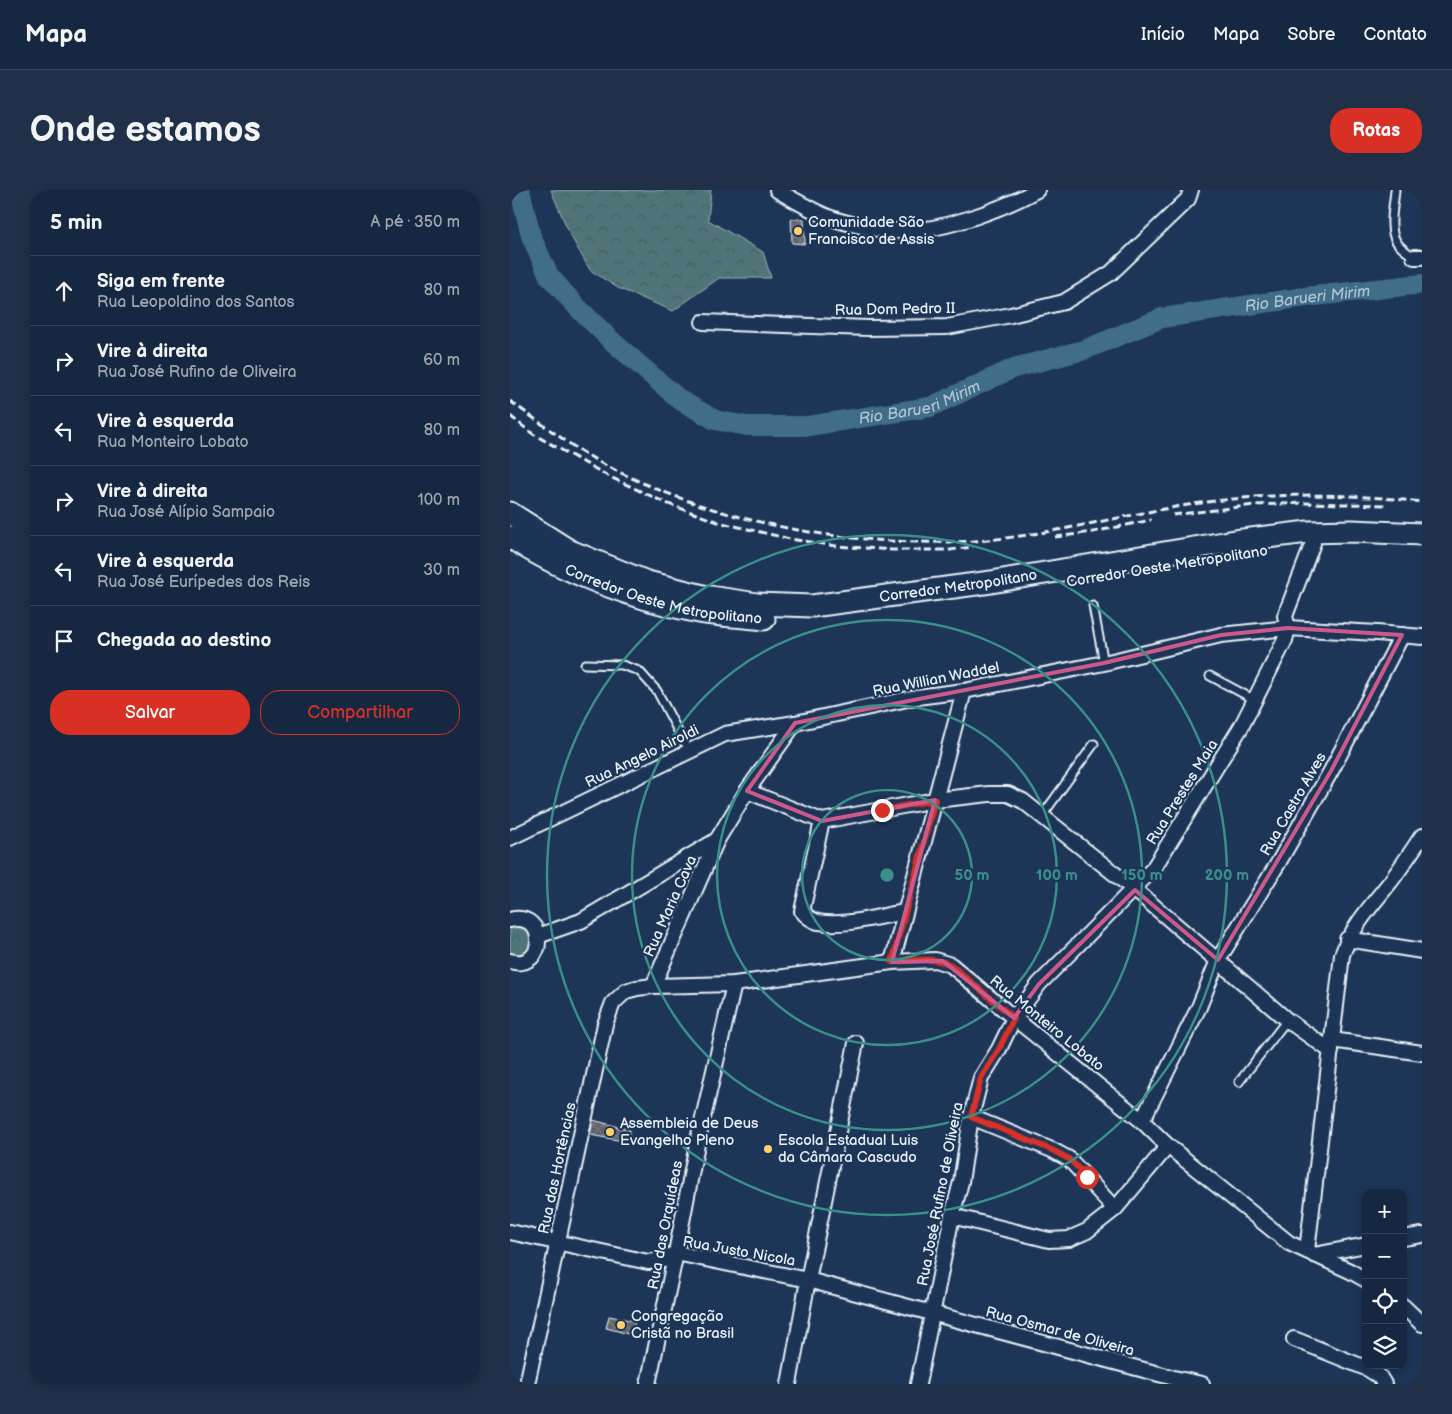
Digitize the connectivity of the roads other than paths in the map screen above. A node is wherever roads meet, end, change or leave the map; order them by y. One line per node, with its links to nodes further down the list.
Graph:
1 (777, 190): 2 (street)
2 (1037, 190)
3 (1191, 190): 6 (street, Rua Dom Pedro II)
4 (1395, 190): 5 (lane)
5 (1418, 257)
6 (703, 322)
7 (510, 514): 8 (main road, Corredor Metropolitano)
8 (1394, 533): 9 (main road, Corredor Metropolitano); 11 (main road)
9 (1422, 534)
10 (510, 537): 11 (main road, Corredor Oeste Metropolitano)
11 (1313, 544): 12 (main road, Corredor Oeste Metropolitano); 14 (street, Rua Prestes Maia)
12 (1422, 547)
13 (1093, 606): 17 (lane)
14 (1288, 628): 15 (street, Rua Willian Waddel); 17 (street, Rua Willian Waddel); 21 (street, Rua Prestes Maia)
15 (1402, 635): 16 (street, Rua Willian Waddel); 38 (street, Rua Castro Alves)
16 (1422, 637)
17 (1104, 663): 20 (street, Rua Willian Waddel)
18 (586, 664): 24 (lane)
19 (1210, 676): 21 (lane)
20 (964, 691): 22 (street, Rua Willian Waddel); 26 (street)
21 (1255, 700): 32 (street, Rua Prestes Maia)
22 (795, 723): 24 (street, Rua Angelo Airoldi); 25 (street)
23 (1094, 744): 27 (lane)
24 (690, 751): 30 (street, Rua Angelo Airoldi)
25 (747, 791): 28 (street); 31 (street)
26 (935, 800): 27 (street); 28 (street); 33 (street)
27 (1042, 816): 32 (street)
28 (822, 822): 33 (street)
29 (1422, 836): 36 (street)
30 (510, 838)
31 (717, 840): 35 (street); 42 (street, Rua Maria Cava)
32 (1135, 890): 38 (street); 43 (street, Rua Prestes Maia)
33 (905, 912): 40 (street)
34 (510, 920): 35 (street)
35 (538, 936): 39 (street)
36 (1348, 939): 37 (street); 46 (street)
37 (1422, 951)
38 (1218, 960): 44 (street); 50 (street, Rua Castro Alves)
39 (510, 961)
40 (892, 962): 41 (street, Rua Monteiro Lobato); 43 (street, Rua Monteiro Lobato)
41 (734, 984): 42 (street, Rua Monteiro Lobato); 59 (street, Rua das Orquídeas)
42 (653, 986): 57 (street, Rua das Hortências)
43 (1014, 1018): 49 (street, Rua José Rufino de Oliveira); 50 (street, Rua Monteiro Lobato)
44 (1287, 1020): 46 (street); 48 (lane)
45 (856, 1043): 62 (street)
46 (1332, 1046): 47 (street); 60 (street)
47 (1422, 1053)
48 (1239, 1082)
49 (971, 1117): 52 (street); 53 (street, Rua José Rufino de Oliveira)
50 (1142, 1121): 51 (street, Rua Monteiro Lobato)
51 (1168, 1146): 52 (street); 60 (street, Rua Monteiro Lobato)
52 (1115, 1209): 53 (street)
53 (952, 1216): 64 (street, Rua José Rufino de Oliveira)
54 (510, 1232): 57 (street, Rua Justo Nicola)
55 (1422, 1235): 56 (street)
56 (1407, 1237)
57 (557, 1243): 59 (street, Rua Justo Nicola); 68 (street, Rua das Hortências)
58 (1362, 1246): 60 (street)
59 (676, 1253): 62 (street, Rua Justo Nicola); 69 (street, Rua das Orquídeas)
60 (1310, 1253): 61 (street, Rua Monteiro Lobato)
61 (1364, 1279)
62 (808, 1280): 64 (street, Rua Justo Nicola); 70 (street)
63 (1407, 1310): 65 (street)
64 (932, 1314): 67 (street, Rua Osmar de Oliveira); 71 (street, Rua José Rufino de Oliveira)
65 (1422, 1324)
66 (1294, 1339): 74 (street)
67 (1178, 1381): 72 (street); 73 (street, Rua Osmar de Oliveira)
68 (526, 1384)
69 (648, 1384)
70 (788, 1384)
71 (918, 1384)
72 (1155, 1384)
73 (1202, 1384)
74 (1384, 1384)

